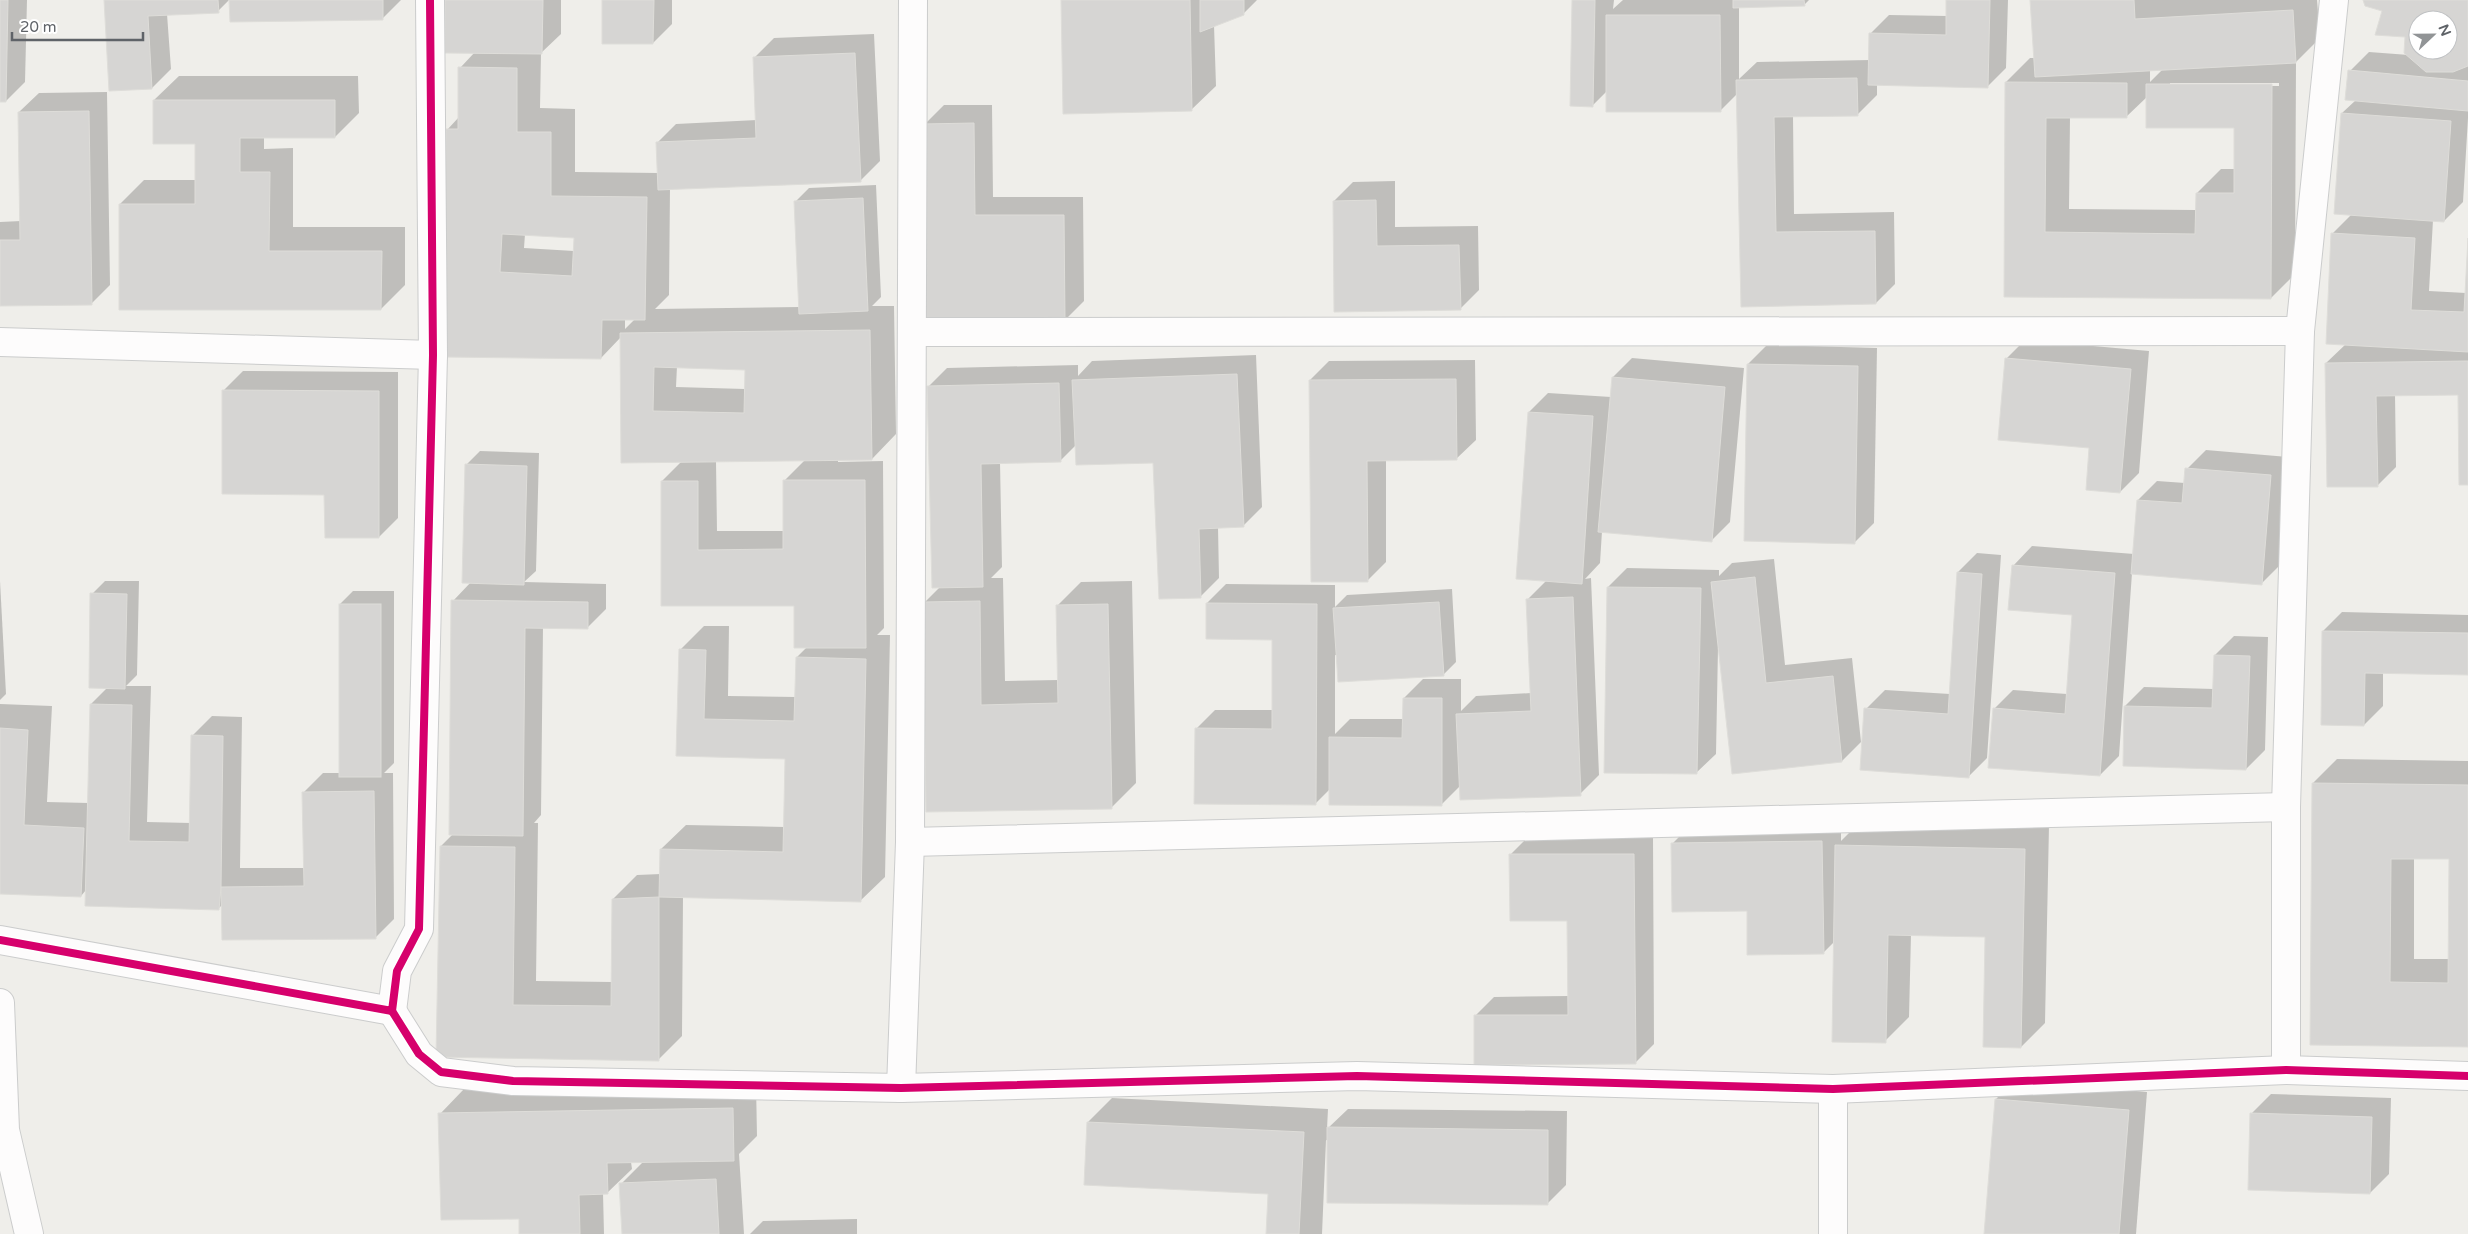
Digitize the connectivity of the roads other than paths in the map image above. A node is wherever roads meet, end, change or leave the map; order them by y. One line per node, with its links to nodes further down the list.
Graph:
1 (430, 0): 7 (street)
2 (913, 0): 5 (street)
3 (2334, 0): 4 (street)
4 (2300, 331): 5 (street); 8 (street)
5 (912, 332): 9 (street)
6 (0, 342): 7 (street)
7 (433, 355): 12 (street)
8 (2286, 807): 9 (street); 13 (street)
9 (910, 842): 15 (street)
10 (0, 940): 12 (street)
11 (0, 1003): 17 (street)
12 (392, 1011): 15 (street)
13 (2286, 1070): 14 (street); 16 (street)
14 (2468, 1076)
15 (901, 1088): 16 (street)
16 (1833, 1089): 18 (street)
17 (29, 1234)
18 (1833, 1234)

